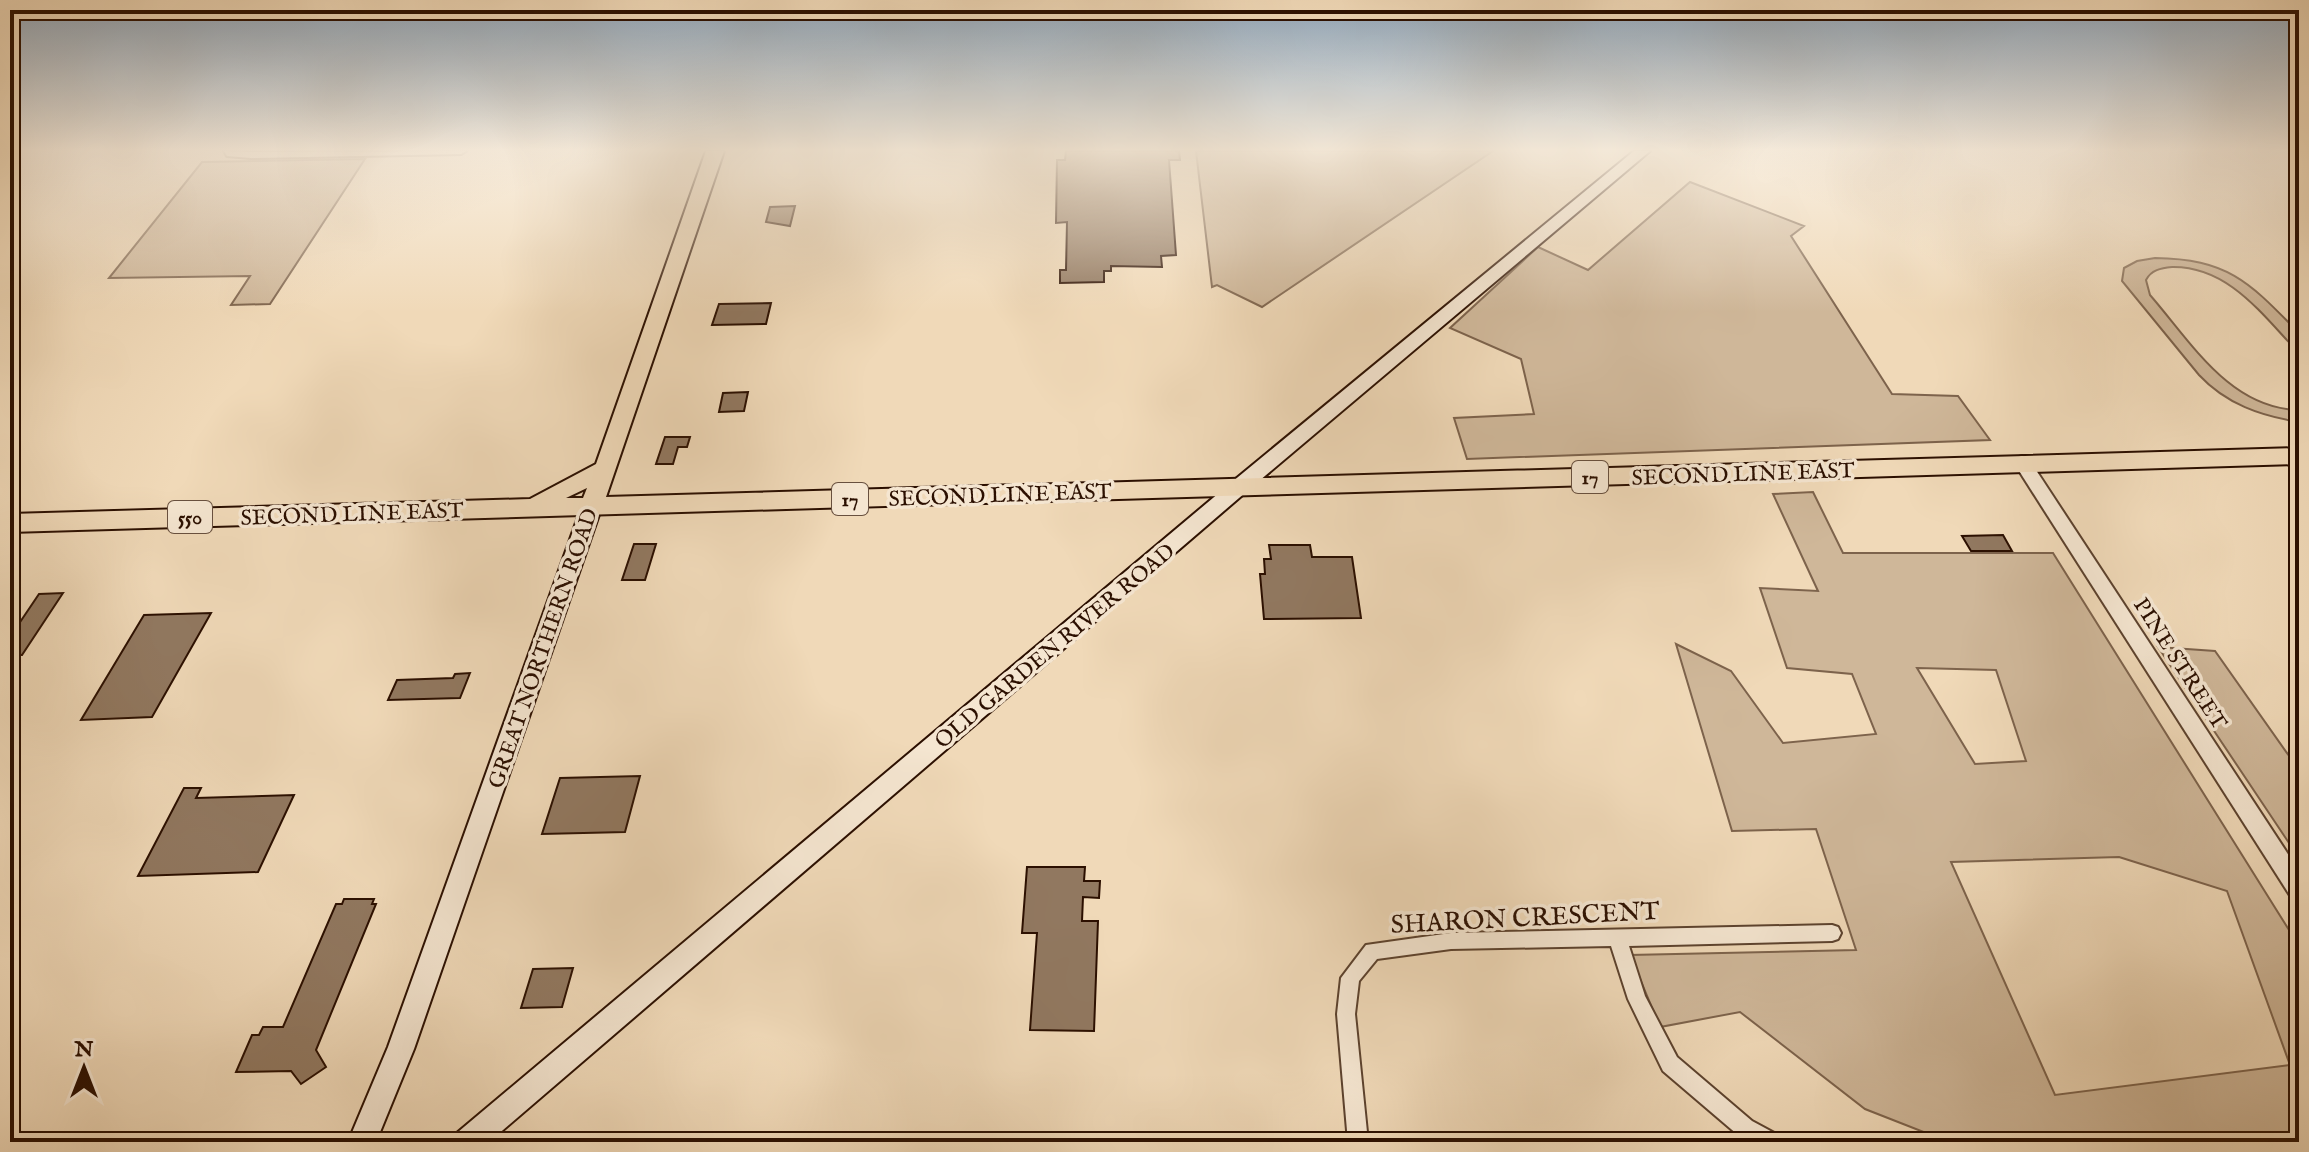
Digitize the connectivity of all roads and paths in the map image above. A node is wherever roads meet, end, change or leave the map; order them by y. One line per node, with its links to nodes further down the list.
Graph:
1 (696, 205): 5 (highway, GREAT NORTHERN ROAD)
2 (1578, 205): 6 (main road, OLD GARDEN RIVER ROAD)
3 (2299, 456): 4 (highway, SECOND LINE EAST / 17)
4 (2024, 464): 6 (highway, SECOND LINE EAST / 17); 11 (street, PINE STREET)
5 (604, 469): 7 (highway); 8 (highway, GREAT NORTHERN ROAD); 9 (highway)
6 (1239, 487): 7 (highway, SECOND LINE EAST / 17); 16 (main road, OLD GARDEN RIVER ROAD)
7 (656, 504): 8 (highway, SECOND LINE EAST / 17)
8 (592, 506): 9 (highway, SECOND LINE EAST / 550); 15 (main road, GREAT NORTHERN ROAD)
9 (527, 508): 10 (highway, SECOND LINE EAST / 550)
10 (10, 523)
11 (2299, 890)
12 (1832, 933): 13 (street, SHARON CRESCENT)
13 (1617, 936): 14 (street); 17 (street, SHARON CRESCENT)
14 (1767, 1141)
15 (362, 1142)
16 (468, 1142)
17 (1358, 1142)

